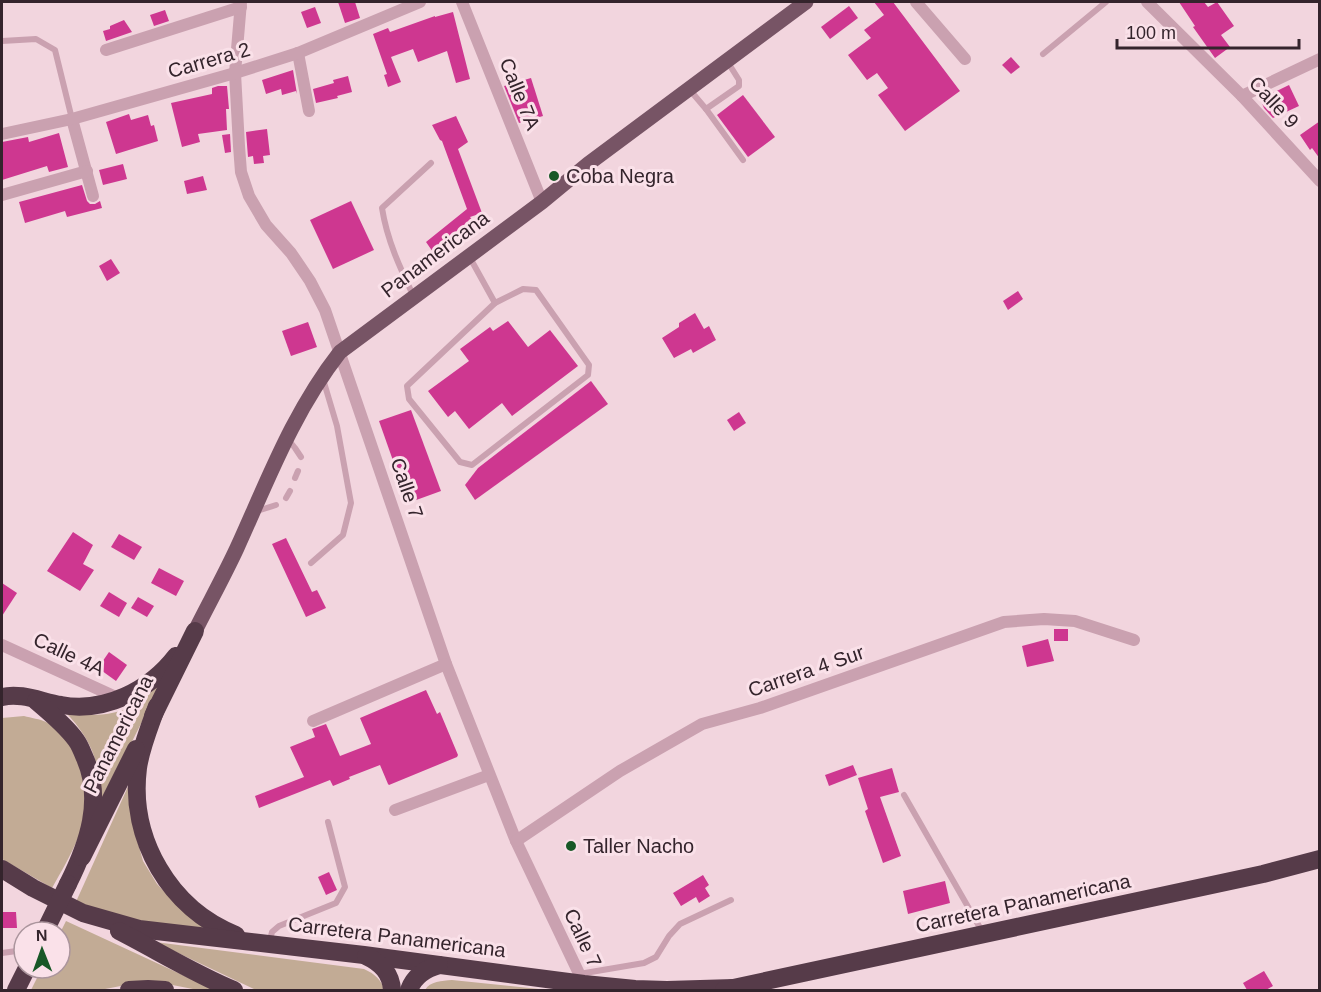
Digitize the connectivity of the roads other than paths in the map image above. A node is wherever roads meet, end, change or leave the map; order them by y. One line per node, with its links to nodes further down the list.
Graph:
1 (420, 2): 10 (street, Carrera 2)
2 (462, 2): 28 (street, Calle 7A)
3 (806, 2): 14 (main road, Panamericana)
4 (916, 2): 12 (street)
5 (1106, 2): 11 (lane)
6 (1147, 2): 17 (street, Calle 9)
7 (241, 4): 9 (street); 15 (street, Calle 7)
8 (2, 41): 20 (lane)
9 (106, 50)
10 (298, 53): 15 (street, Carrera 2); 19 (street)
11 (1042, 54)
12 (965, 59)
13 (1320, 59): 17 (street)
14 (727, 61): 16 (main road, Panamericana); 18 (lane)
15 (235, 73): 20 (street, Carrera 2); 32 (street, Calle 7)
16 (689, 89): 18 (lane); 28 (main road, Panamericana)
17 (1242, 96): 25 (street, Calle 9)
18 (706, 109): 22 (lane)
19 (309, 111)
20 (72, 119): 21 (street, Carrera 2); 24 (street)
21 (2, 134)
22 (743, 159)
23 (431, 163): 30 (lane)
24 (87, 171): 26 (street); 27 (street)
25 (1320, 181)
26 (2, 195)
27 (93, 196)
28 (542, 202): 29 (main road, Panamericana)
29 (469, 256): 30 (main road, Panamericana); 31 (lane)
30 (414, 298): 32 (main road, Panamericana)
31 (495, 303): 31 (lane)
32 (340, 352): 33 (main road, Panamericana); 44 (street, Calle 7)
33 (321, 376): 34 (main road, Panamericana); 40 (lane)
34 (287, 438): 35 (lane); 39 (main road, Panamericana)
35 (301, 457)
36 (290, 490): 37 (lane)
37 (286, 498)
38 (276, 505): 39 (lane)
39 (252, 513): 41 (main road, Panamericana)
40 (311, 564)
41 (195, 631): 47 (highway, Panamericana); 48 (highway, Panamericana)
42 (1134, 640): 54 (street, Carrera 4 Sur)
43 (2, 645): 47 (street, Calle 4A)
44 (446, 664): 49 (street); 50 (street, Calle 7)
45 (2, 697): 46 (highway)
46 (33, 698): 47 (highway, Panamericana); 55 (highway)
47 (121, 699)
48 (157, 706): 55 (highway, Panamericana); 62 (highway)
49 (313, 721)
50 (489, 775): 52 (street); 54 (street, Calle 7)
51 (904, 795): 61 (lane)
52 (395, 810)
53 (328, 822): 62 (lane)
54 (516, 841): 65 (street, Calle 7)
55 (82, 857): 60 (highway, bridge)
56 (1320, 859): 61 (highway, Carretera Panamericana)
57 (2, 869): 59 (highway, Carretera Panamericana)
58 (732, 900): 65 (lane)
59 (83, 914): 62 (highway, Carretera Panamericana); 69 (highway)
60 (50, 920)
61 (984, 934): 66 (highway, Carretera Panamericana)
62 (260, 943): 63 (highway, Carretera Panamericana)
63 (364, 955): 64 (highway, Carretera Panamericana); 70 (highway)
64 (441, 965): 65 (highway, Carretera Panamericana); 71 (highway)
65 (581, 979): 66 (highway, Carretera Panamericana)
66 (735, 989)
67 (129, 990): 68 (highway)
68 (165, 990)
69 (234, 990)
70 (392, 990)
71 (409, 990)

